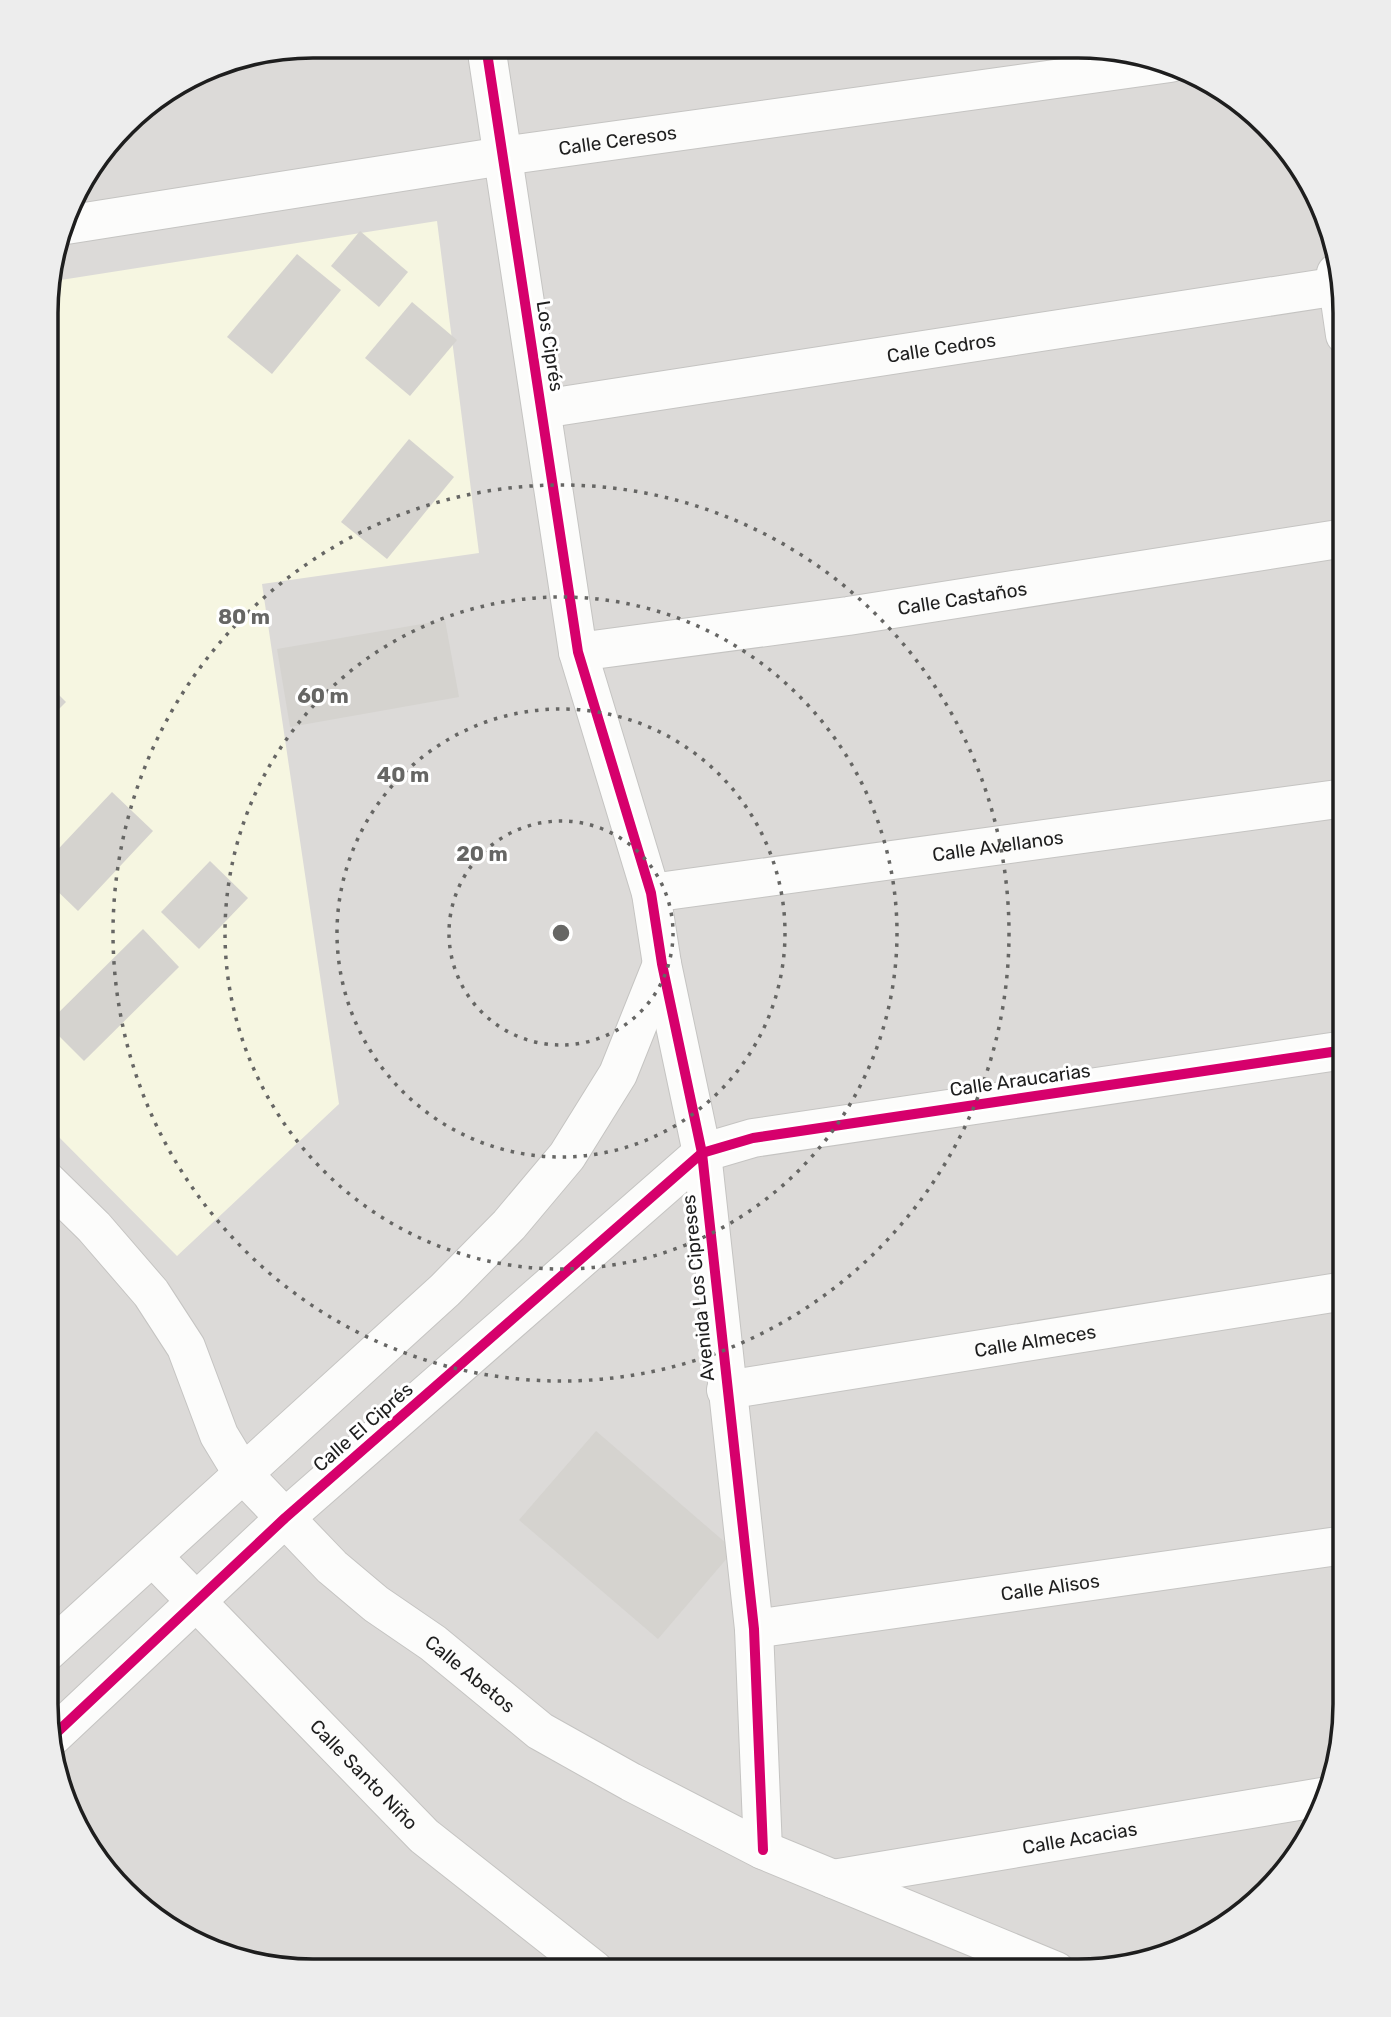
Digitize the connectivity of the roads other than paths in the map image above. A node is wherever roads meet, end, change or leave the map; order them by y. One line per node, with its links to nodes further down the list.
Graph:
1 (488, 58): 3 (street, Los Ciprés)
2 (1145, 66): 3 (street, Calle Ceresos)
3 (503, 156): 4 (street, Calle Ceresos); 6 (street, Los Ciprés)
4 (74, 224)
5 (1331, 283): 6 (street, Calle Cedros)
6 (542, 409): 8 (street, Los Ciprés)
7 (1333, 540): 8 (street, Calle Castaños)
8 (578, 652): 10 (street, Avenida Los Cipreses)
9 (1333, 800): 10 (street, Calle Avellanos)
10 (651, 893): 11 (street, Avenida Los Cipreses)
11 (662, 964): 13 (street, Avenida Los Cipreses); 17 (street)
12 (1333, 1052): 13 (street, Calle Araucarias)
13 (702, 1153): 16 (street, Avenida Los Cipreses); 18 (street, Calle El Ciprés)
14 (58, 1192): 17 (street, Calle Abetos)
15 (1333, 1293): 16 (street, Calle Almeces)
16 (726, 1390): 22 (street, Avenida Los Cipreses)
17 (242, 1472): 18 (street, Calle Abetos); 20 (street)
18 (285, 1518): 21 (street, Calle El Ciprés); 26 (street, Calle Abetos)
19 (1333, 1547): 22 (street, Calle Alisos)
20 (153, 1557): 21 (street, Calle Santo Niño); 23 (street)
21 (196, 1602): 24 (street, Calle El Ciprés); 29 (street, Calle Santo Niño)
22 (754, 1629): 26 (street, Avenida Los Cipreses)
23 (58, 1642)
24 (59, 1730)
25 (1315, 1799): 27 (street, Calle Acacias)
26 (763, 1850): 27 (street, Calle Abetos)
27 (833, 1879): 28 (street, Calle Abetos)
28 (941, 1923): 30 (street); 31 (street, Calle Abetos)
29 (580, 1959)
30 (972, 1959)
31 (1026, 1959)

